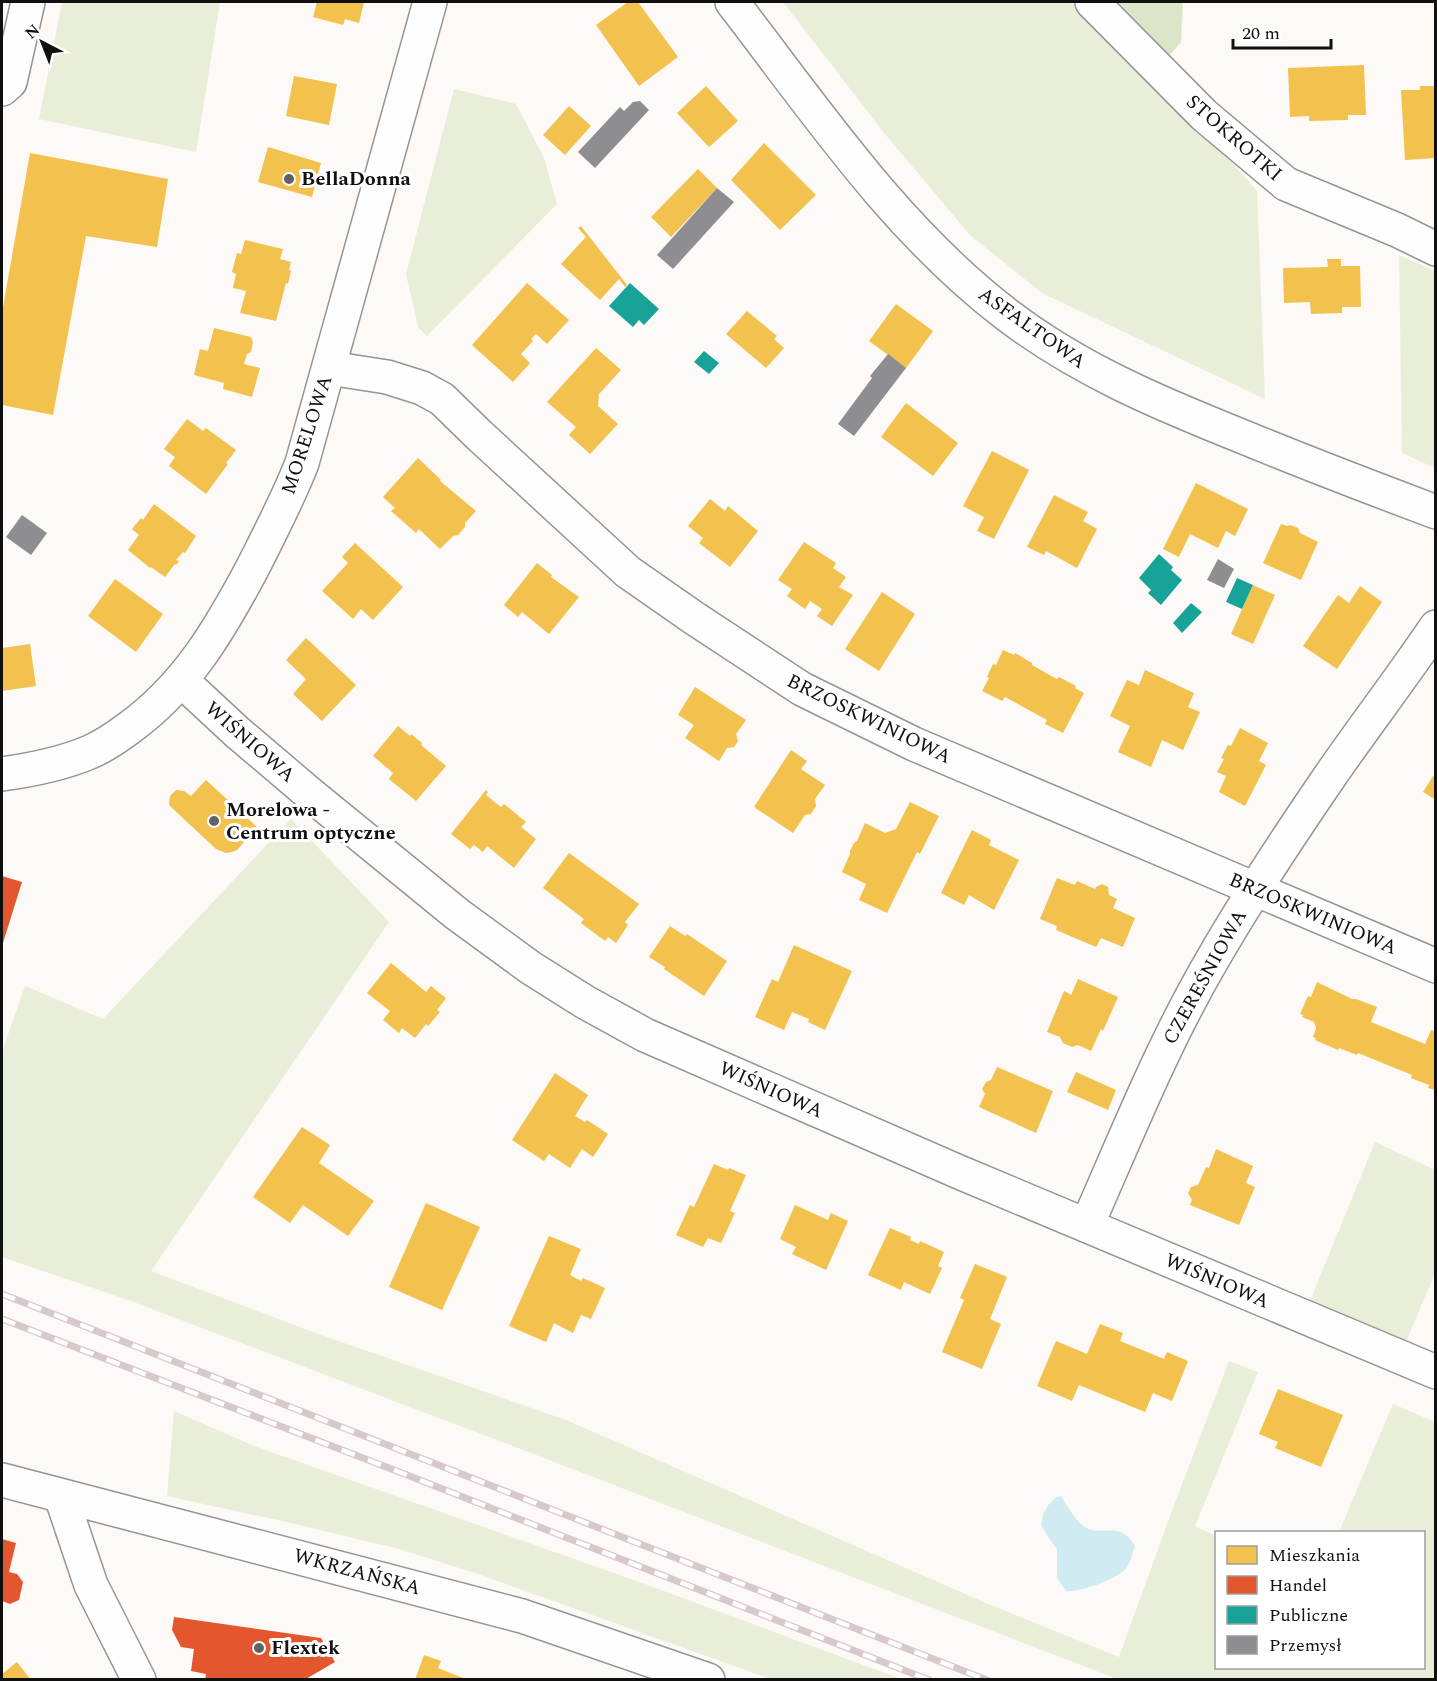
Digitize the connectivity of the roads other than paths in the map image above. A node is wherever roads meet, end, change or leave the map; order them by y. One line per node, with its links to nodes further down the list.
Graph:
1 (28, 2): 5 (street)
2 (430, 2): 7 (street, MORELOWA)
3 (732, 2): 8 (street, ASFALTOWA)
4 (1092, 2): 6 (street, STOKROTKI)
5 (2, 89)
6 (1436, 249)
7 (329, 368): 10 (street, MORELOWA); 12 (street, BRZOSKWINIOWA)
8 (1436, 513)
9 (1436, 627): 12 (street, CZEREŚNIOWA)
10 (181, 680): 11 (street, MORELOWA); 14 (street, WIŚNIOWA)
11 (2, 774)
12 (1254, 889): 13 (street, BRZOSKWINIOWA); 14 (street, CZEREŚNIOWA)
13 (1436, 966)
14 (1087, 1225): 15 (street, WIŚNIOWA)
15 (1436, 1372)
16 (2, 1480): 17 (street, WKRZAŃSKA)
17 (61, 1496): 18 (street); 19 (street, WKRZAŃSKA)
18 (140, 1680)
19 (708, 1680)

